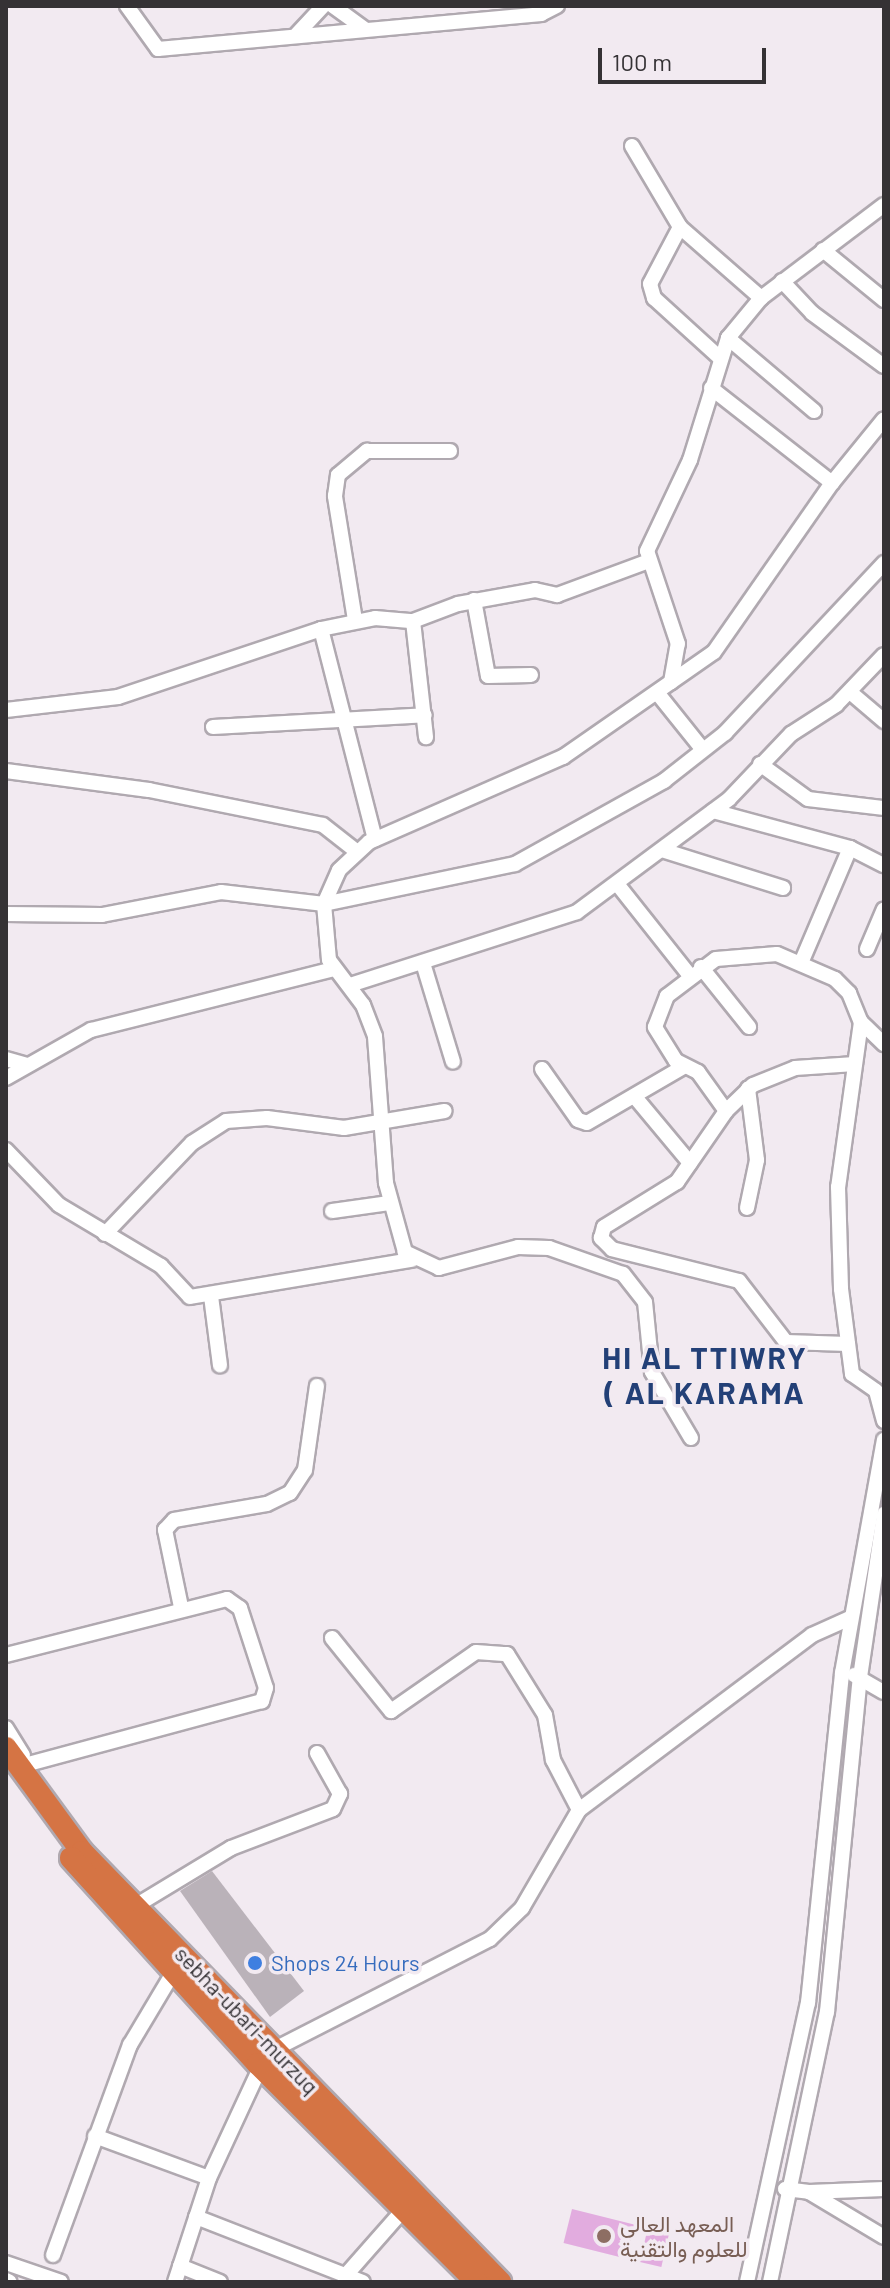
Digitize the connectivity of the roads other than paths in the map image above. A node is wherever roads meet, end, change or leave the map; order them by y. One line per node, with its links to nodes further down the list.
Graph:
1 (127, 6): 7 (street)
2 (323, 6): 7 (street)
3 (333, 6): 6 (street)
4 (558, 8): 5 (street)
5 (540, 10): 6 (street)
6 (366, 29): 7 (street)
7 (291, 37)
8 (632, 146): 10 (street)
9 (883, 208): 11 (street)
10 (680, 227): 13 (street); 16 (street)
11 (823, 250): 12 (street); 14 (street)
12 (782, 281): 13 (street); 17 (street)
13 (761, 298): 15 (street)
14 (884, 300)
15 (728, 338): 16 (street); 19 (street)
16 (720, 358): 18 (street)
17 (884, 366)
18 (711, 388): 22 (street); 23 (street)
19 (814, 411)
20 (884, 419): 22 (street)
21 (450, 451): 26 (street)
22 (832, 483): 31 (street)
23 (649, 561): 25 (street); 31 (street)
24 (884, 563): 40 (street)
25 (474, 600): 27 (street); 30 (street)
26 (355, 620): 27 (street); 28 (street)
27 (413, 621): 35 (street)
28 (321, 629): 34 (street); 37 (street)
29 (883, 659): 32 (street)
30 (531, 675)
31 (671, 682): 33 (street)
32 (850, 692): 36 (street); 41 (street)
33 (659, 695): 40 (street); 45 (street)
34 (6, 710)
35 (425, 715): 37 (street); 39 (street)
36 (884, 721)
37 (350, 723): 38 (street); 45 (street)
38 (213, 727)
39 (426, 737)
40 (703, 750): 52 (street)
41 (760, 764): 43 (street); 44 (street)
42 (6, 771): 48 (street)
43 (884, 808)
44 (713, 811): 46 (street); 47 (street)
45 (375, 839): 48 (street)
46 (850, 848): 49 (street); 57 (street)
47 (662, 850): 50 (street); 51 (street)
48 (356, 851): 52 (street)
49 (884, 865)
50 (618, 885): 56 (street); 59 (street)
51 (783, 888)
52 (324, 904): 54 (street); 58 (street)
53 (884, 909): 55 (street)
54 (6, 914)
55 (867, 949)
56 (423, 963): 60 (street); 65 (street)
57 (801, 963): 59 (street); 61 (street)
58 (334, 969): 60 (street); 67 (street)
59 (696, 972): 62 (street); 68 (street)
60 (350, 985): 75 (street)
61 (861, 1022): 63 (street); 66 (street)
62 (749, 1027)
63 (884, 1044)
64 (6, 1059): 67 (street)
65 (453, 1062)
66 (855, 1064): 71 (street); 84 (street)
67 (27, 1065): 70 (street)
68 (685, 1066): 72 (street); 74 (street)
69 (542, 1069): 72 (street)
70 (6, 1078)
71 (748, 1089): 74 (street); 79 (street)
72 (635, 1097): 77 (street)
73 (445, 1111): 75 (street)
74 (726, 1111): 77 (street)
75 (382, 1122): 78 (street); 81 (street)
76 (6, 1150): 81 (street)
77 (690, 1163): 84 (street)
78 (389, 1203): 80 (street); 82 (street)
79 (747, 1208)
80 (332, 1211)
81 (105, 1234): 83 (street)
82 (412, 1260): 83 (street); 89 (street)
83 (211, 1296): 85 (street)
84 (848, 1344): 87 (street)
85 (220, 1365)
86 (317, 1386): 94 (street)
87 (883, 1405): 88 (street)
88 (884, 1421)
89 (691, 1438)
90 (884, 1440): 92 (street)
91 (884, 1514): 93 (street)
92 (862, 1545): 93 (street); 95 (street)
93 (882, 1545): 99 (street)
94 (181, 1607): 97 (street); 104 (street)
95 (850, 1618): 98 (street); 106 (street)
96 (332, 1638): 106 (street)
97 (6, 1655)
98 (842, 1673): 99 (street); 119 (street)
99 (860, 1677): 100 (street); 113 (street)
100 (884, 1692)
101 (6, 1728): 104 (street)
102 (6, 1748): 107 (highway, sebha-ubari-murzuq)
103 (317, 1753): 108 (street)
104 (29, 1764): 107 (street)
105 (6, 1770): 109 (highway, sebha-ubari-murzuq)
106 (579, 1810): 110 (street)
107 (82, 1852): 108 (highway, sebha-ubari-murzuq)
108 (137, 1905): 110 (highway, sebha-ubari-murzuq)
109 (173, 1973): 110 (highway, sebha-ubari-murzuq); 111 (street)
110 (265, 2056): 112 (street); 116 (highway, sebha-ubari-murzuq); 130 (highway, sebha-ubari-murzuq)
111 (95, 2136): 112 (street); 121 (street)
112 (209, 2178): 117 (street)
113 (785, 2189): 115 (street); 120 (street)
114 (884, 2189): 115 (street)
115 (809, 2192): 118 (street)
116 (405, 2208): 124 (street); 129 (highway, sebha-ubari-murzuq)
117 (196, 2217): 123 (street); 124 (street)
118 (884, 2237)
119 (752, 2250): 120 (street); 131 (street)
120 (774, 2254): 132 (street)
121 (53, 2255)
122 (6, 2263): 125 (street)
123 (180, 2266): 126 (street); 127 (street)
124 (346, 2275): 128 (street)
125 (61, 2282)
126 (175, 2282)
127 (220, 2282)
128 (363, 2282)
129 (477, 2282)
130 (500, 2282)
131 (747, 2282)
132 (770, 2282)

